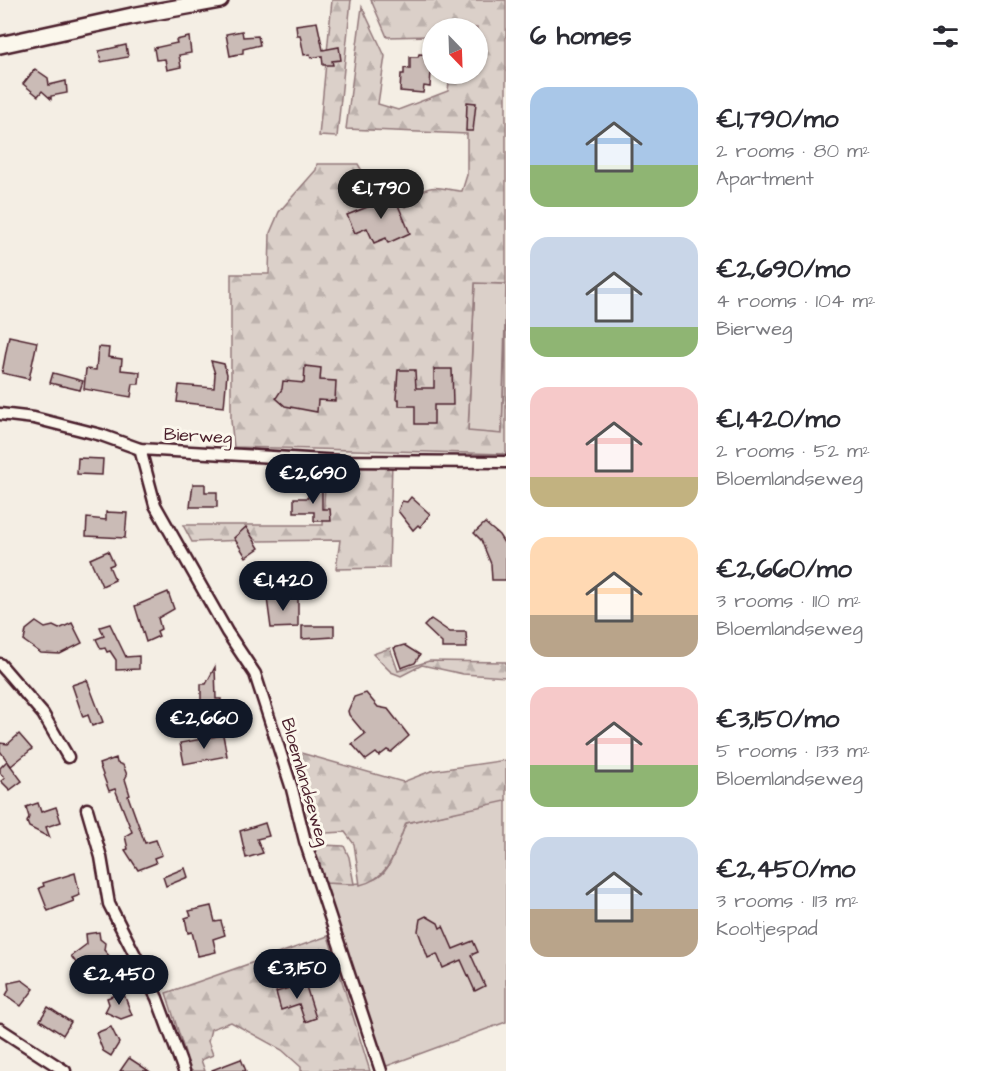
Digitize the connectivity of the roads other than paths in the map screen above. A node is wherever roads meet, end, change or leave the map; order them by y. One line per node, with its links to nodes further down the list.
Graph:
1 (220, 0): 2 (main road)
2 (0, 45)
3 (0, 414): 4 (street, Bierweg)
4 (140, 449): 5 (street, Bierweg); 12 (street, Bloemlandseweg)
5 (506, 462)
6 (0, 664): 7 (street)
7 (68, 757)
8 (87, 809): 11 (street)
9 (0, 1029): 10 (street)
10 (65, 1071)
11 (184, 1071)
12 (381, 1071)

